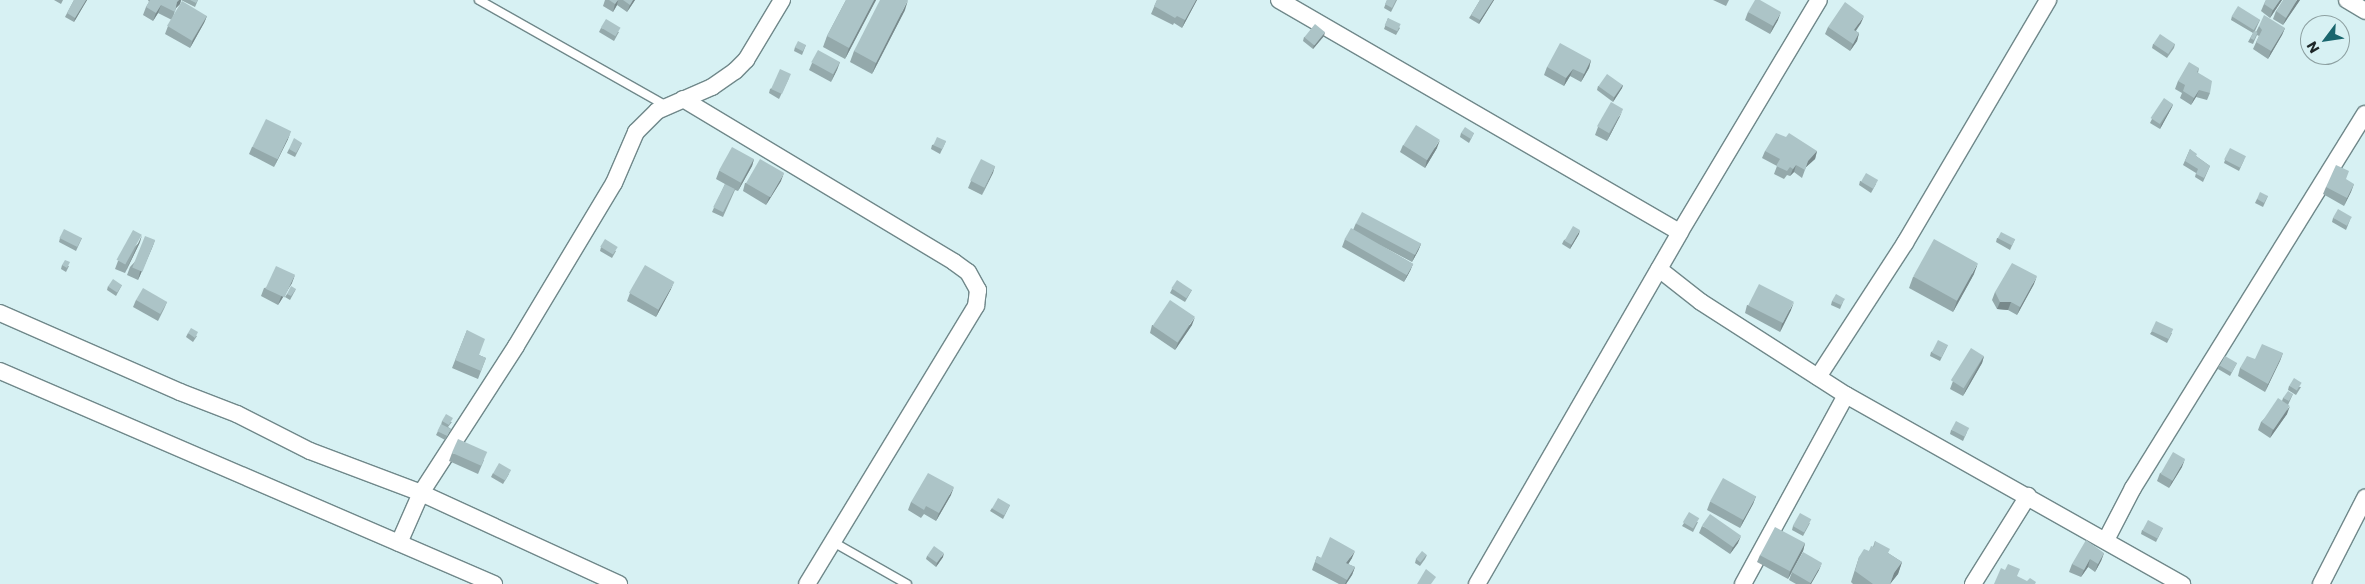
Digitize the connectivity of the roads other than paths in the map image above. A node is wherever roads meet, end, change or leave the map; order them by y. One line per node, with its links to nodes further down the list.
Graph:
1 (479, 0): 9 (lane)
2 (782, 0): 8 (street)
3 (1279, 0): 11 (street)
4 (1819, 0): 11 (street)
5 (2048, 0): 15 (street)
6 (2347, 0): 7 (street)
7 (2365, 11)
8 (683, 99): 9 (street); 22 (street)
9 (666, 106): 17 (street)
10 (2365, 114): 20 (street)
11 (1680, 232): 12 (street)
12 (1659, 269): 15 (street); 28 (street)
13 (0, 313): 17 (street)
14 (0, 371): 21 (street)
15 (1818, 378): 16 (street)
16 (1846, 395): 18 (street); 29 (street)
17 (421, 493): 21 (street); 25 (street)
18 (2028, 496): 20 (street); 30 (street)
19 (2365, 498): 31 (street)
20 (2106, 540): 23 (street)
21 (398, 542): 24 (street)
22 (833, 542): 26 (street); 27 (lane)
23 (2177, 583)
24 (494, 584)
25 (619, 584)
26 (807, 584)
27 (907, 584)
28 (1477, 584)
29 (1742, 584)
30 (1973, 584)
31 (2321, 584)

